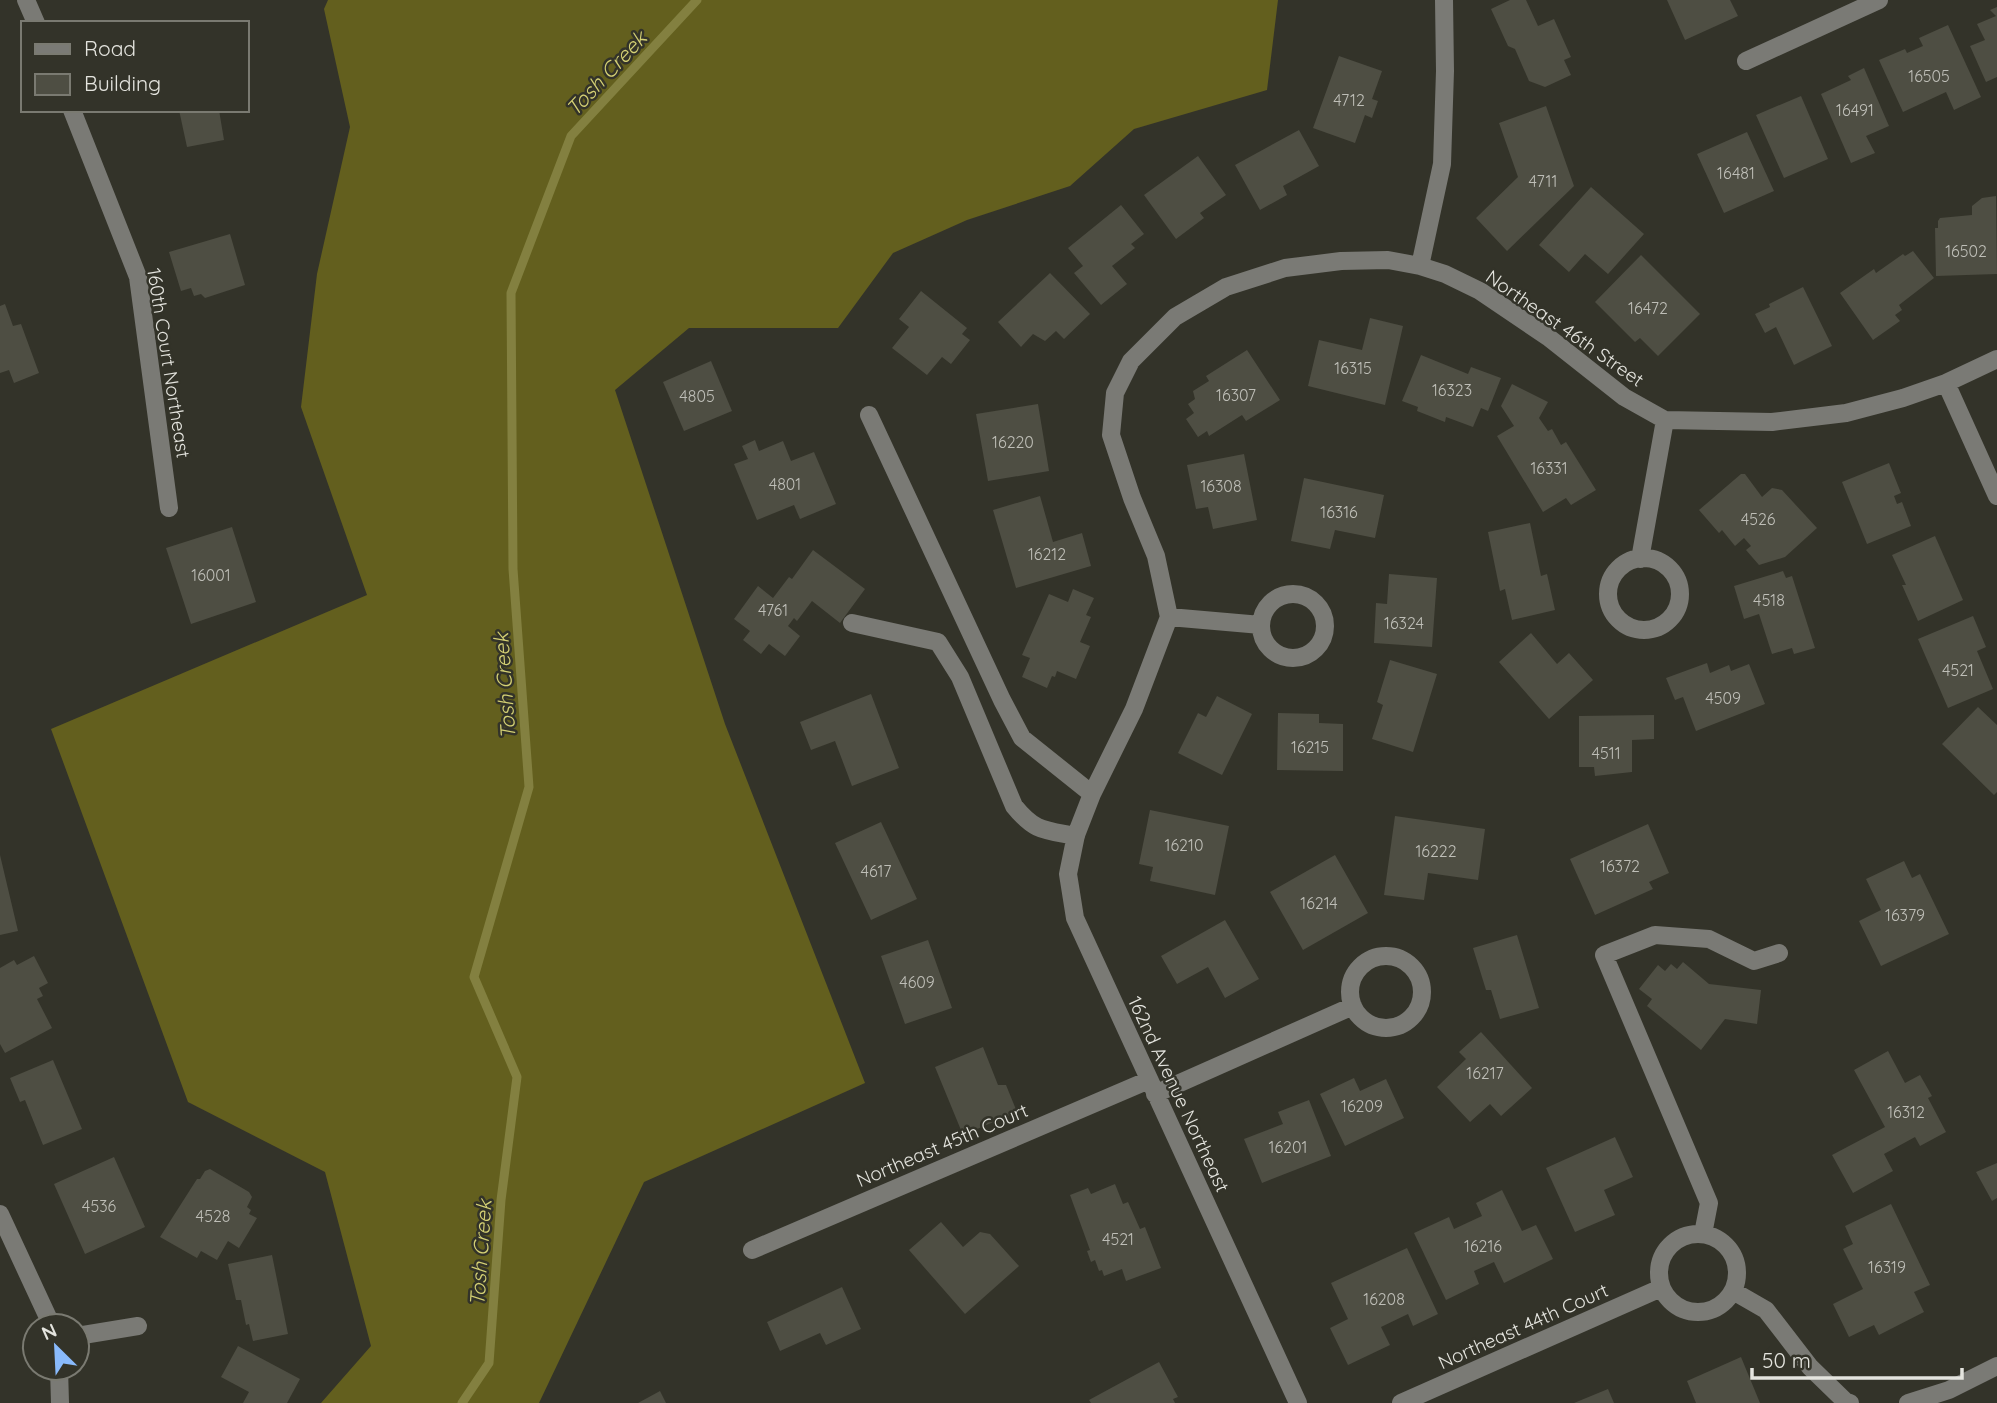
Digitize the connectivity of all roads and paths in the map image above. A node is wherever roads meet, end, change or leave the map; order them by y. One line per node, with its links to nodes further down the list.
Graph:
1 (26, 0): 4 (street)
2 (1444, 0): 7 (street)
3 (1876, 1): 5 (street)
4 (35, 21)
5 (1746, 61)
6 (73, 112): 13 (street, 160th Court Northeast)
7 (1420, 266): 11 (street, Northeast 46th Street); 15 (street, Northeast 46th Street)
8 (1997, 359): 9 (street, Northeast 46th Street)
9 (1946, 383): 11 (street, Northeast 46th Street); 12 (street)
10 (869, 415): 18 (street)
11 (1665, 420): 14 (street)
12 (1997, 496)
13 (169, 508)
14 (1640, 558): 14 (street)
15 (1169, 617): 17 (street); 18 (street)
16 (852, 623): 19 (street)
17 (1261, 625)
18 (1092, 794): 19 (street, 162nd Avenue Northeast)
19 (1076, 836): 22 (street, 162nd Avenue Northeast)
20 (1779, 953): 24 (street)
21 (1353, 1006): 21 (street); 22 (street, Northeast 45th Court)
22 (1152, 1087): 25 (street, Northeast 45th Court); 34 (street, 162nd Avenue Northeast)
23 (0, 1214): 28 (street)
24 (1703, 1234): 26 (street); 27 (street)
25 (752, 1250)
26 (1661, 1288): 27 (street); 35 (street, Northeast 44th Court)
27 (1733, 1291): 36 (street)
28 (46, 1312)
29 (138, 1326): 30 (street)
30 (91, 1334)
31 (1997, 1366): 37 (street)
32 (59, 1382): 33 (street)
33 (60, 1403)
34 (1298, 1403)
35 (1401, 1403)
36 (1850, 1403)
37 (1908, 1403)

